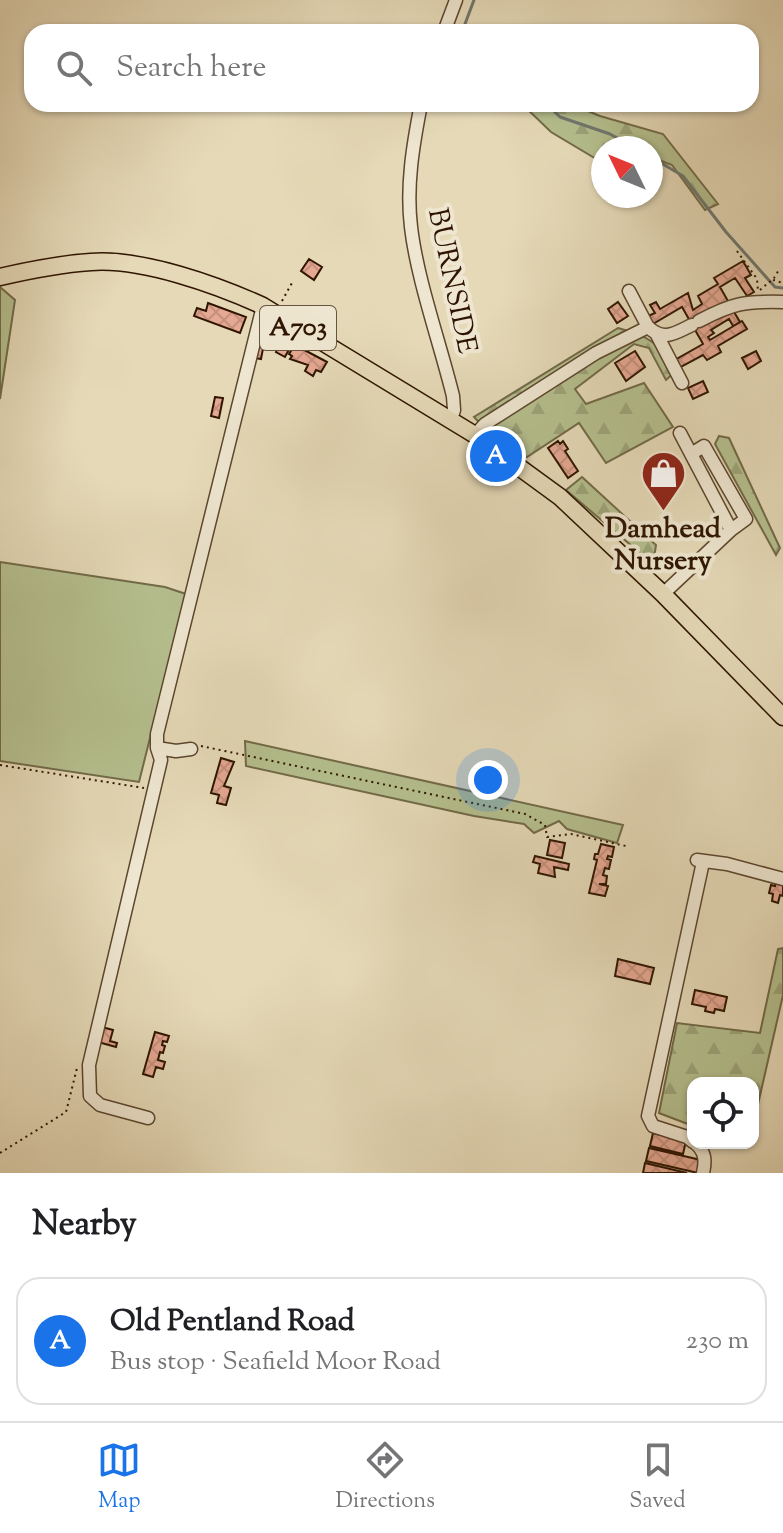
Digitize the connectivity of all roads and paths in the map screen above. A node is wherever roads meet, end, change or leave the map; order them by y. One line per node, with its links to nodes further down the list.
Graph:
1 (456, 0): 2 (street)
2 (447, 24)
3 (420, 112): 15 (street, BURNSIDE)
4 (737, 251): 10 (path)
5 (780, 268): 8 (path)
6 (0, 277): 12 (main road, A703)
7 (293, 281): 12 (path)
8 (783, 283)
9 (629, 291): 13 (street)
10 (756, 297): 11 (street); 13 (street)
11 (783, 302)
12 (269, 310): 15 (main road, A703); 20 (street)
13 (652, 331): 14 (street); 17 (street)
14 (682, 383)
15 (451, 419): 17 (main road, A703)
16 (680, 433): 18 (street)
17 (475, 435): 18 (main road, A703)
18 (663, 594): 19 (main road, A703)
19 (783, 717)
20 (157, 748): 21 (street); 27 (street)
21 (191, 749): 24 (path)
22 (0, 765): 23 (path)
23 (144, 793)
24 (626, 846)
25 (783, 879): 28 (street)
26 (81, 1055): 30 (path)
27 (148, 1118)
28 (687, 1137)
29 (702, 1149): 31 (street)
30 (0, 1153)
31 (703, 1173)

